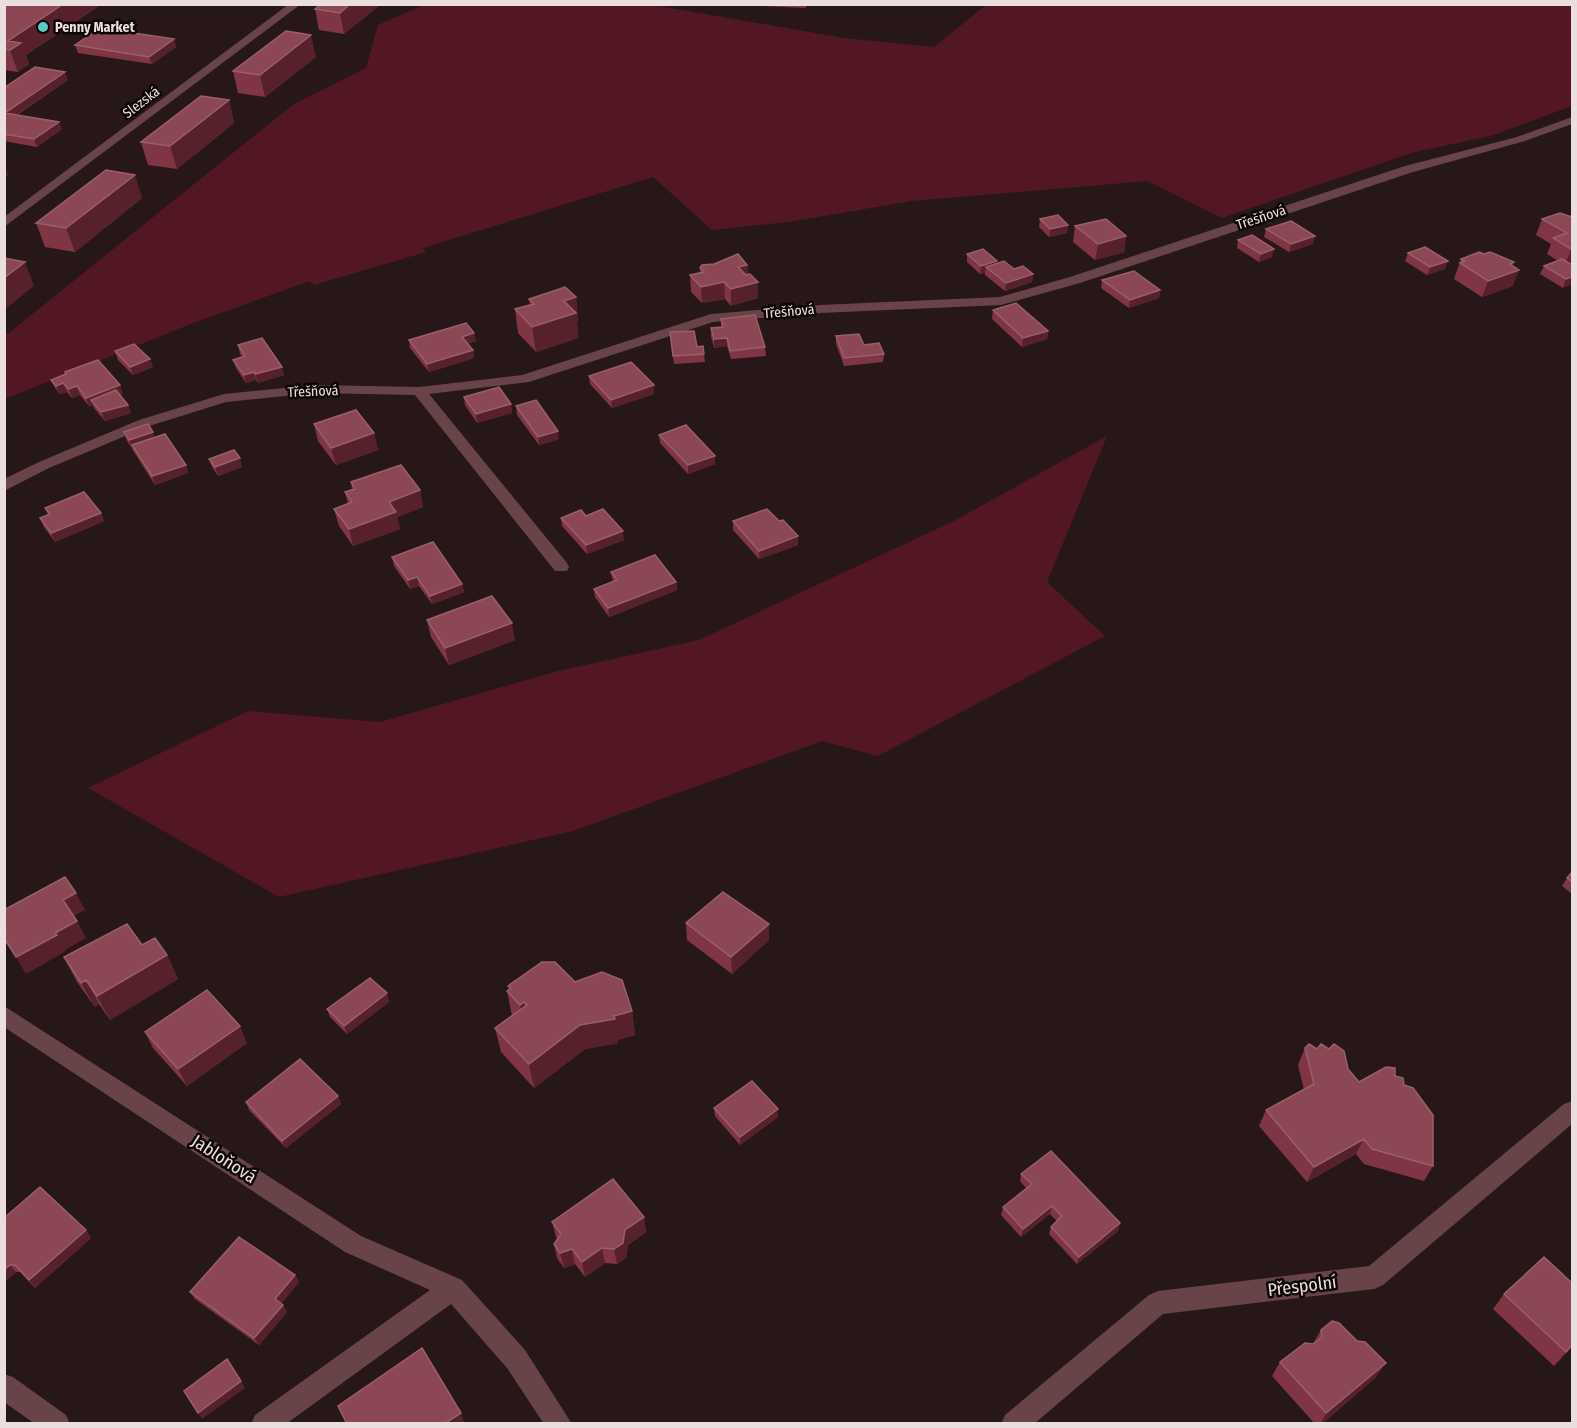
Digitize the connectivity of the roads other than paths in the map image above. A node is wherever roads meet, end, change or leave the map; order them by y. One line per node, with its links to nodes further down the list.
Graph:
1 (296, 4): 3 (street, Slezská)
2 (1572, 120): 4 (street, Třešňová)
3 (4, 223)
4 (419, 391): 5 (street, Třešňová); 6 (street)
5 (4, 486)
6 (561, 567)
7 (4, 1015): 9 (street, Jabloňová)
8 (1572, 1111): 14 (street, Přespolní)
9 (453, 1288): 12 (street); 13 (street, Jabloňová)
10 (4, 1386): 11 (street)
11 (57, 1424)
12 (264, 1424)
13 (560, 1424)
14 (1014, 1424)

